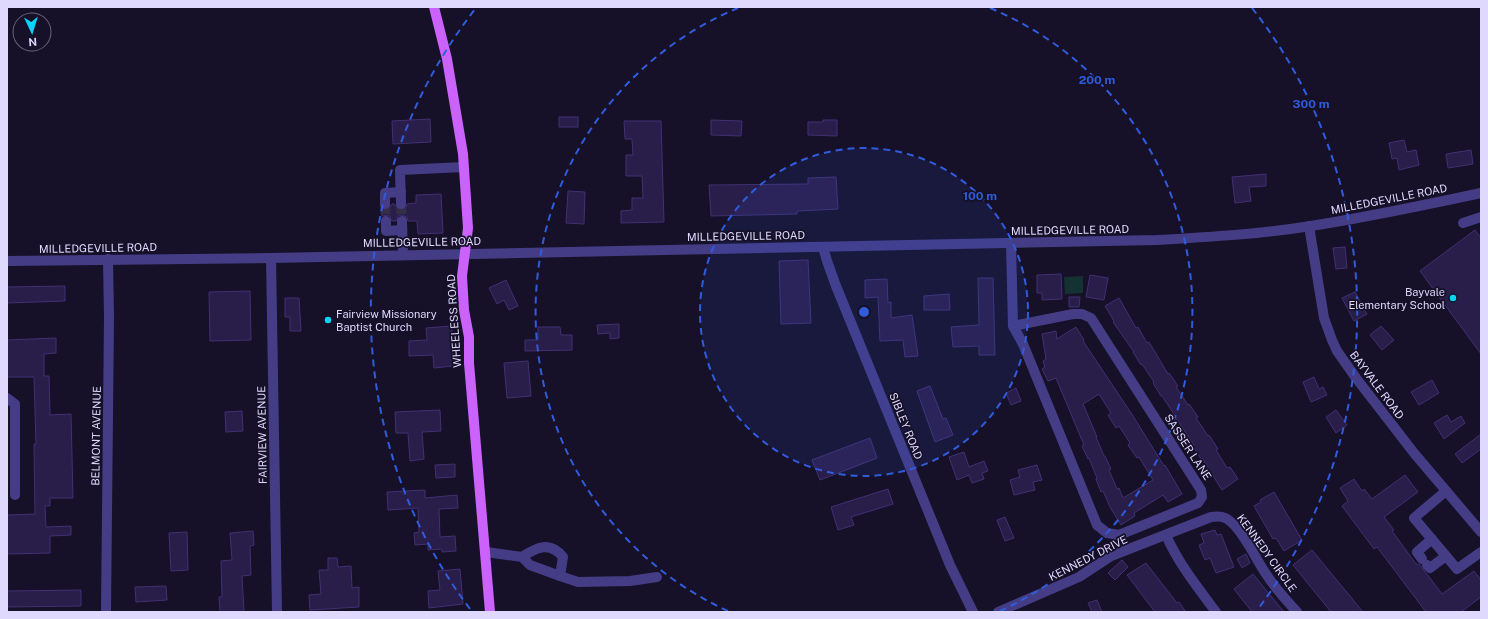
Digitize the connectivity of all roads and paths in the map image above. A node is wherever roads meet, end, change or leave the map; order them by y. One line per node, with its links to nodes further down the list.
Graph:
1 (434, 7): 2 (main road, WHEELESS ROAD)
2 (464, 167): 3 (street); 13 (main road, WHEELESS ROAD)
3 (401, 192): 5 (street); 6 (street)
4 (1481, 193): 10 (street, MILLEDGEVILLE ROAD)
5 (385, 204)
6 (402, 204)
7 (1481, 217): 9 (street)
8 (386, 221): 14 (street)
9 (1463, 222)
10 (1310, 226): 11 (street, MILLEDGEVILLE ROAD); 20 (street, BAYVALE ROAD)
11 (1011, 244): 12 (street, MILLEDGEVILLE ROAD); 18 (street, SASSER LANE)
12 (823, 247): 13 (street, MILLEDGEVILLE ROAD); 34 (street, SIBLEY ROAD)
13 (464, 253): 14 (street, MILLEDGEVILLE ROAD); 25 (main road, WHEELESS ROAD)
14 (403, 254): 15 (street, MILLEDGEVILLE ROAD)
15 (271, 258): 16 (street, MILLEDGEVILLE ROAD); 32 (street, FAIRVIEW AVENUE)
16 (108, 260): 17 (street, MILLEDGEVILLE ROAD); 31 (street, BELMONT AVENUE)
17 (7, 261)
18 (1013, 326): 18 (street, SASSER LANE)
19 (7, 398): 21 (street)
20 (1446, 491): 22 (street, BAYVALE ROAD); 24 (street)
21 (15, 495)
22 (1481, 532)
23 (1166, 535): 35 (street, KENNEDY DRIVE); 36 (street); 37 (street, KENNEDY CIRCLE)
24 (1432, 539): 27 (street); 27 (street)
25 (486, 552): 28 (street); 33 (main road, WHEELESS ROAD)
26 (1481, 552): 27 (street)
27 (1446, 556)
28 (522, 557): 29 (street); 29 (street)
29 (560, 576): 30 (street)
30 (657, 577)
31 (106, 612)
32 (278, 612)
33 (490, 612)
34 (973, 612)
35 (998, 612)
36 (1216, 612)
37 (1297, 612)

